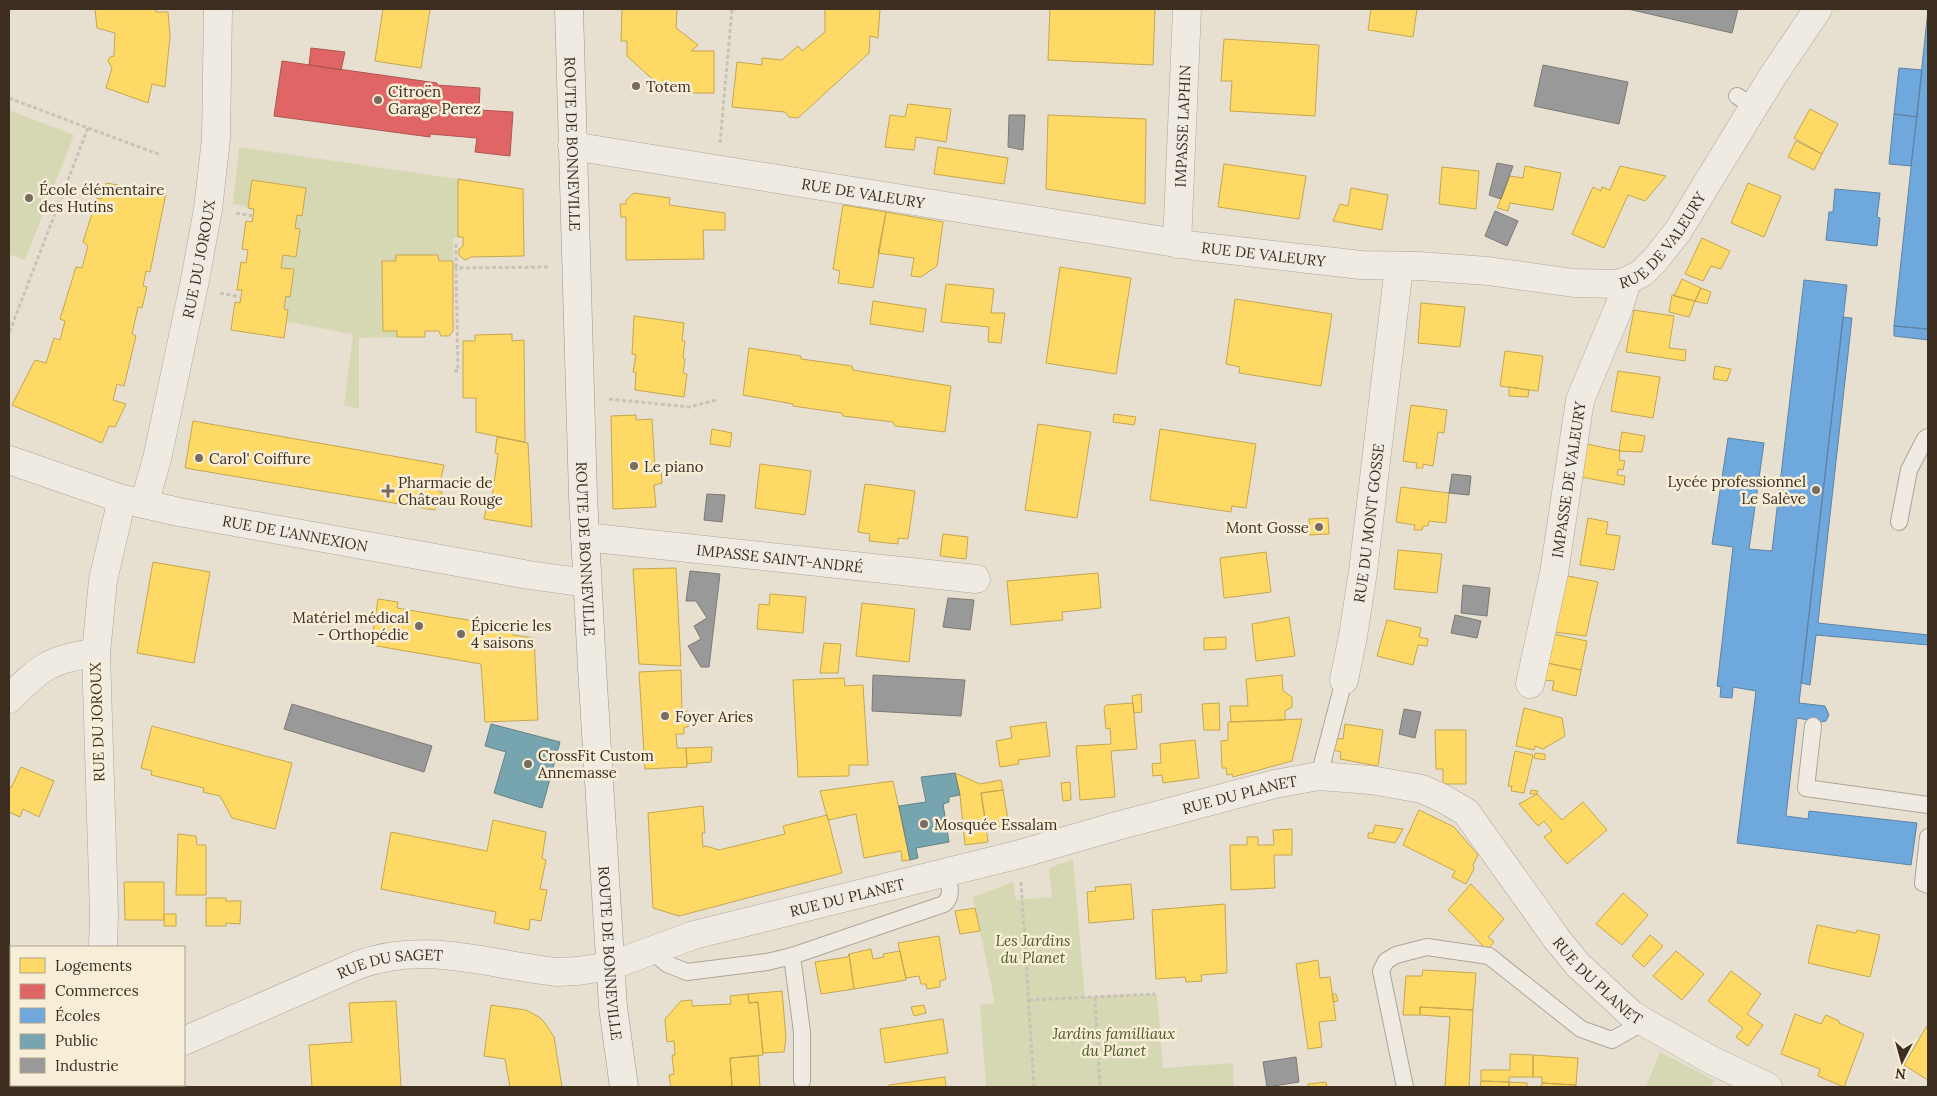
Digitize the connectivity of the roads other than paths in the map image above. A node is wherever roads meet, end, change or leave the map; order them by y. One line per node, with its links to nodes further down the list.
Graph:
1 (218, 9): 11 (street, RUE DU JOROUX)
2 (569, 9): 5 (street, ROUTE DE BONNEVILLE)
3 (1187, 9): 6 (street, IMPASSE LAPHIN)
4 (1818, 9): 8 (street, RUE DE VALEURY)
5 (572, 146): 6 (street, RUE DE VALEURY); 13 (street, ROUTE DE BONNEVILLE)
6 (1178, 244): 7 (street, RUE DE VALEURY)
7 (1399, 267): 8 (street, RUE DE VALEURY); 17 (street, RUE DU MONT GOSSE)
8 (1627, 282): 18 (street, IMPASSE DE VALEURY)
9 (1928, 437): 12 (lane)
10 (9, 460): 11 (street, RUE DE L'ANNEXION)
11 (133, 502): 15 (street, RUE DE L'ANNEXION); 16 (street, RUE DU JOROUX)
12 (1899, 522)
13 (586, 537): 14 (street, IMPASSE SAINT-ANDRÉ); 15 (street, ROUTE DE BONNEVILLE)
14 (976, 579)
15 (587, 583): 29 (street, ROUTE DE BONNEVILLE)
16 (96, 653): 19 (street); 26 (street, RUE DU JOROUX)
17 (1344, 680): 21 (lane, RUE DU MONT GOSSE)
18 (1530, 684)
19 (9, 699)
20 (1813, 726): 22 (lane)
21 (1319, 776): 24 (street, RUE DU PLANET); 30 (street, RUE DU PLANET)
22 (1928, 805)
23 (1928, 838): 25 (lane)
24 (946, 873): 27 (street, RUE DU PLANET); 28 (lane)
25 (1928, 885)
26 (103, 946)
27 (652, 951): 28 (lane); 29 (street, RUE DU PLANET)
28 (792, 956): 32 (lane)
29 (610, 966): 31 (street, RUE DU SAGET); 33 (street, ROUTE DE BONNEVILLE)
30 (1644, 1022): 34 (lane); 35 (street, RUE DU PLANET)
31 (185, 1041)
32 (802, 1081)
33 (624, 1087)
34 (1406, 1087)
35 (1768, 1087)

